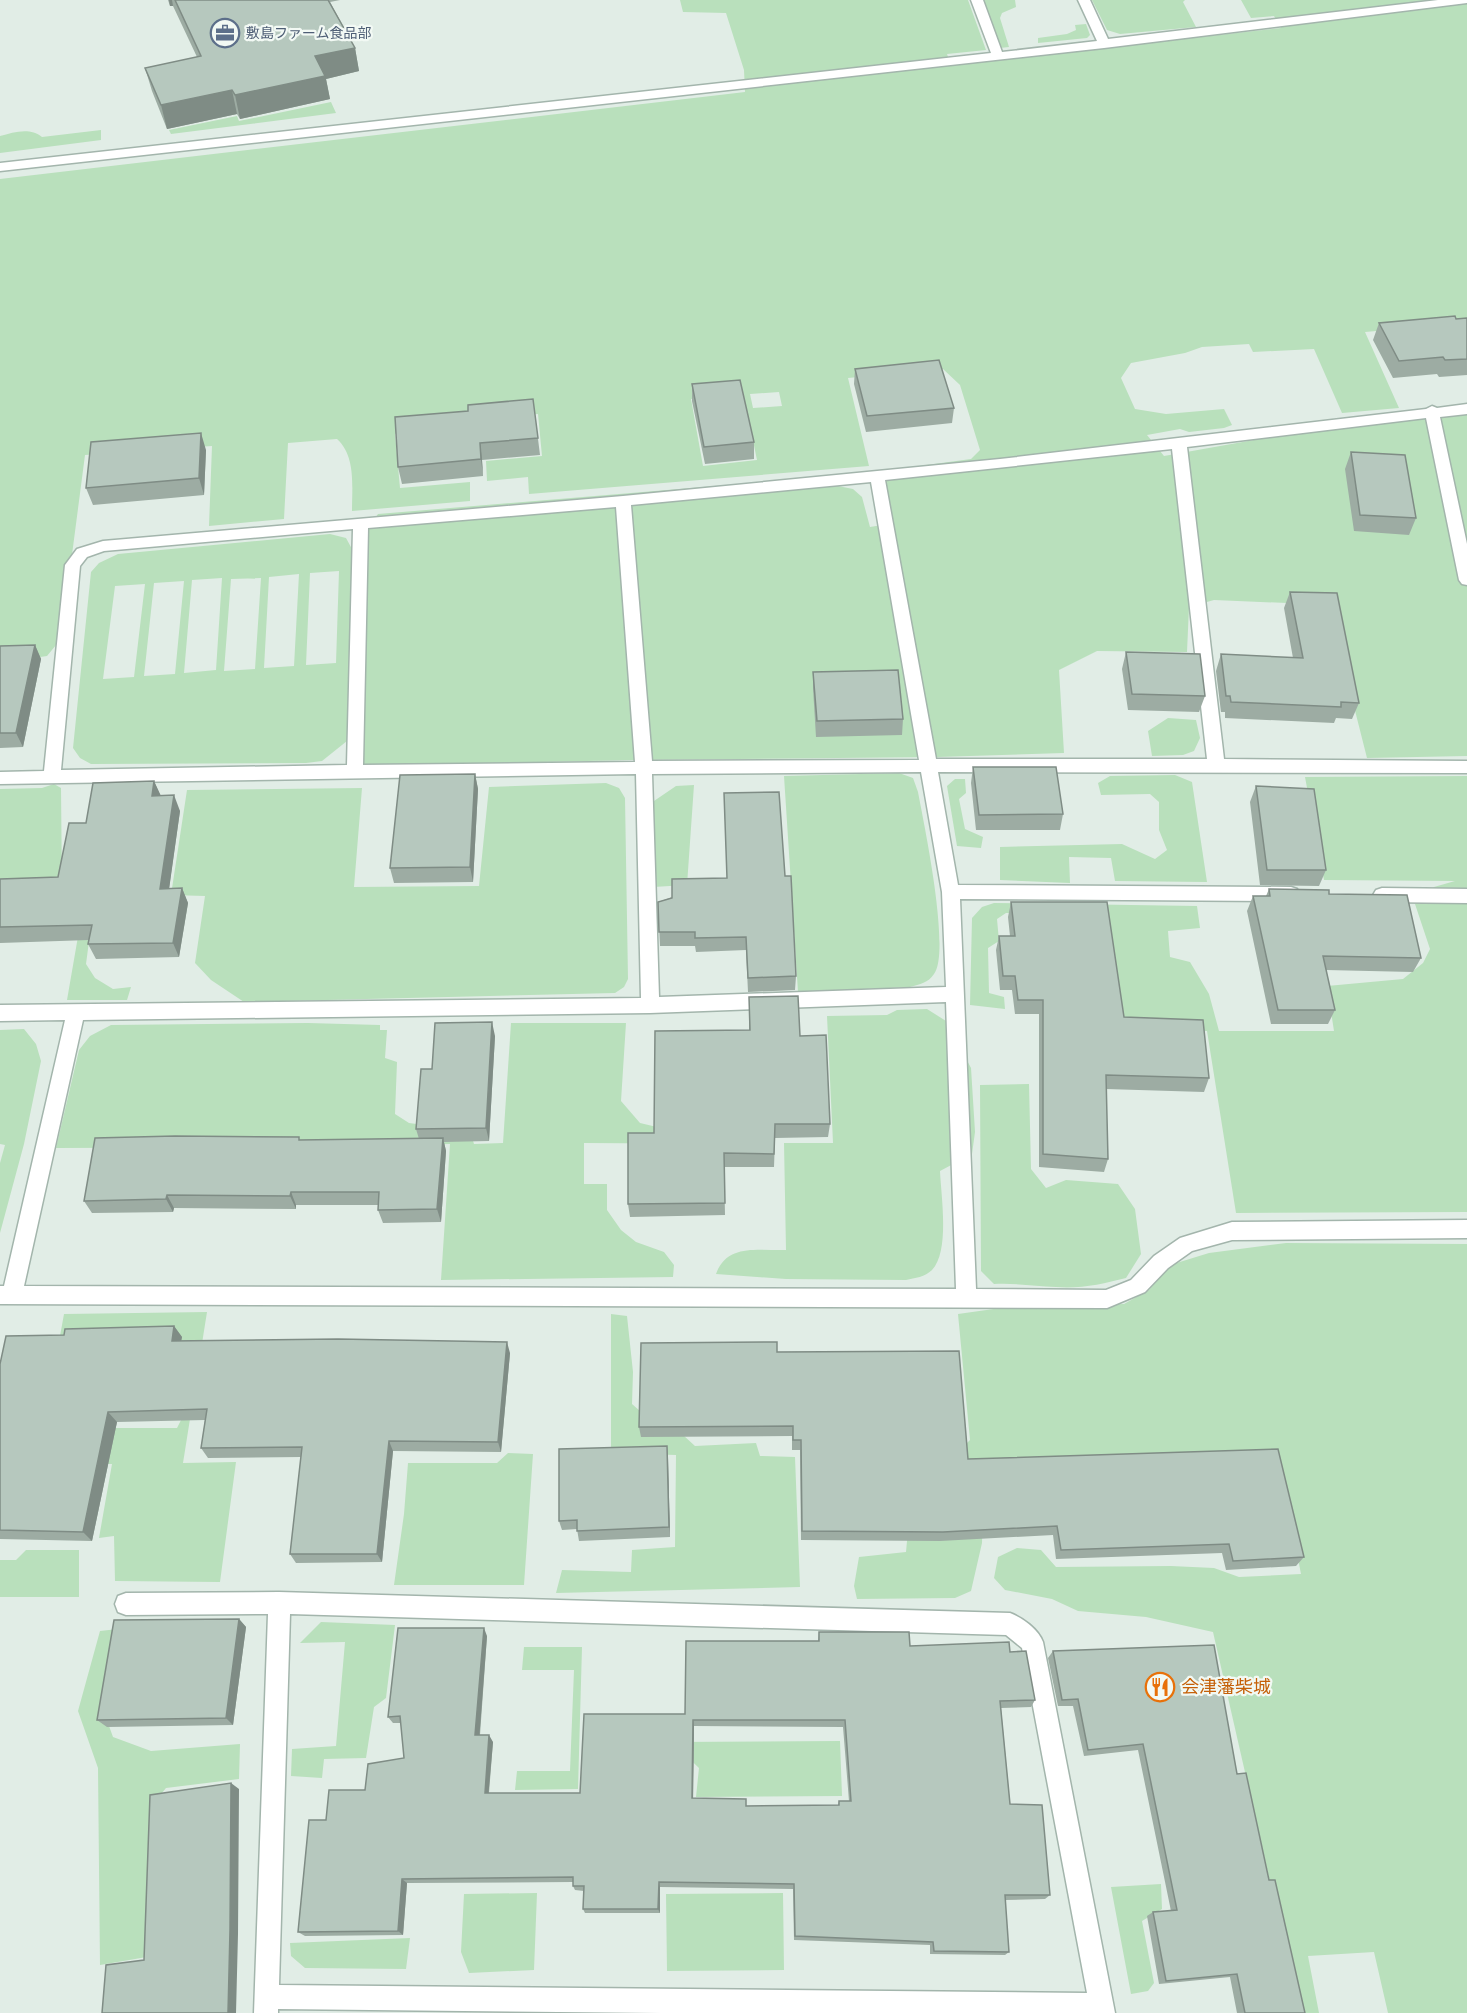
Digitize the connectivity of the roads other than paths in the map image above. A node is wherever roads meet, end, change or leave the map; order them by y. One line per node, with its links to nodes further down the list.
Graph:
1 (976, 0): 5 (street)
2 (1084, 0): 4 (street)
3 (1467, 0): 4 (street)
4 (1104, 44): 5 (street)
5 (998, 56): 6 (street)
6 (0, 167)
7 (1467, 408): 8 (street)
8 (1432, 411): 9 (street); 13 (street)
9 (1179, 444): 10 (street); 14 (street)
10 (877, 476): 11 (street); 15 (street)
11 (623, 501): 12 (street); 17 (street)
12 (362, 522): 18 (street); 19 (street)
13 (1467, 580)
14 (1216, 765): 15 (street); 16 (street)
15 (930, 767): 17 (street); 21 (street)
16 (1467, 767)
17 (644, 769): 18 (street); 26 (street)
18 (355, 772): 19 (street)
19 (52, 777): 20 (street)
20 (0, 778)
21 (951, 892): 22 (street); 25 (street)
22 (1311, 895)
23 (1359, 895): 24 (street)
24 (1467, 896)
25 (954, 994): 26 (street); 31 (street)
26 (650, 1005): 27 (street)
27 (76, 1012): 28 (street); 30 (street)
28 (0, 1013)
29 (1467, 1229): 31 (street)
30 (6, 1295): 31 (street)
31 (966, 1296)
32 (279, 1603): 33 (street); 34 (street); 35 (street)
33 (126, 1604)
34 (266, 2005): 35 (street)
35 (1103, 2009)

